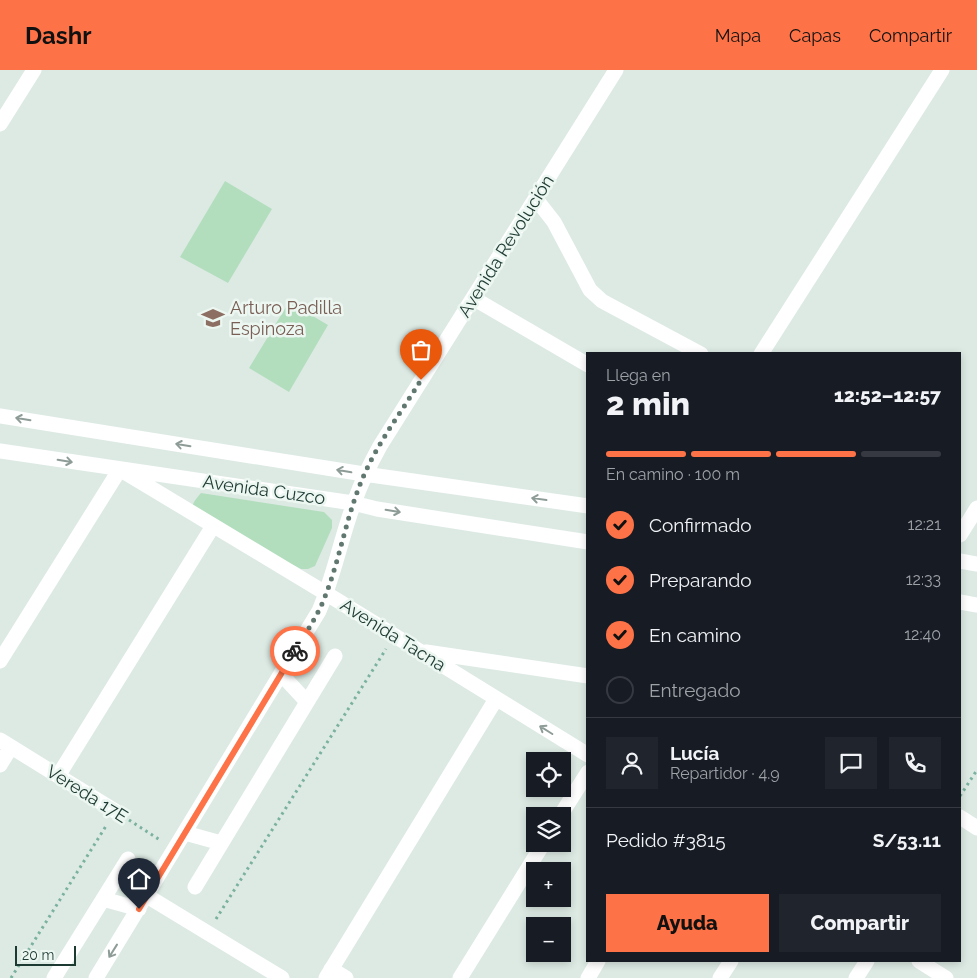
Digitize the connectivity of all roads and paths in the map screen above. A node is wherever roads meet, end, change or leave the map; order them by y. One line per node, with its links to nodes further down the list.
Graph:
1 (34, 70): 4 (street)
2 (616, 70): 5 (street, Avenida Revolución)
3 (942, 70): 8 (street)
4 (2, 117)
5 (536, 198): 6 (street, Avenida Revolución); 7 (street)
6 (473, 298): 9 (street); 13 (street, Avenida Revolución)
7 (697, 352)
8 (762, 352)
9 (586, 364)
10 (0, 416): 13 (street, Avenida Cuzco, one-way to 10)
11 (0, 451): 12 (street, Avenida Cuzco, one-way to 12)
12 (120, 469): 14 (street, Avenida Cuzco); 17 (street, Avenida Tacna); 28 (street)
13 (364, 474): 14 (street, Avenida Revolución); 15 (street, Avenida Cuzco, one-way to 13)
14 (353, 503): 19 (street, Avenida Cuzco, one-way to 19); 22 (street, Avenida Revolución)
15 (586, 506)
16 (977, 508): 18 (street)
17 (213, 526): 22 (street, Avenida Tacna); 38 (street)
18 (961, 533)
19 (586, 542)
20 (961, 561): 21 (street)
21 (977, 564)
22 (327, 594): 25 (street, Avenida Tacna); 29 (street, Avenida Revolución)
23 (961, 602): 24 (street)
24 (977, 604)
25 (394, 636): 26 (street, Avenida Tacna); 53 (path)
26 (419, 651): 30 (street); 31 (street, Avenida Tacna)
27 (335, 656): 32 (street)
28 (0, 661)
29 (281, 674): 32 (street); 44 (street, Avenida Revolución)
30 (586, 676)
31 (496, 699): 34 (street, Avenida Tacna, one-way to 31); 58 (street)
32 (307, 702): 45 (street)
33 (6, 743): 35 (street); 38 (street, Vereda 17E)
34 (586, 755)
35 (0, 765)
36 (977, 770): 39 (path)
37 (586, 775): 40 (street)
38 (58, 776): 41 (street, Vereda 17E)
39 (961, 794)
40 (566, 807)
41 (115, 812): 46 (path, Vereda 17E); 60 (path)
42 (961, 818): 43 (street)
43 (977, 828)
44 (185, 833): 45 (street); 46 (street, Avenida Revolución)
45 (221, 844): 49 (street)
46 (175, 849): 50 (street, Avenida Revolución)
47 (538, 852): 64 (street)
48 (128, 859): 51 (street)
49 (195, 887)
50 (147, 896): 52 (street, Avenida Revolución); 53 (street)
51 (103, 899): 52 (street); 61 (street)
52 (139, 909): 62 (street, Avenida Revolución, one-way to 62)
53 (207, 932): 59 (street)
54 (597, 962): 65 (street)
55 (730, 962): 66 (street)
56 (866, 962): 67 (street)
57 (921, 962): 68 (street)
58 (329, 974): 63 (street)
59 (272, 975)
60 (11, 978)
61 (54, 978)
62 (96, 978)
63 (346, 978)
64 (460, 978)
65 (588, 978)
66 (720, 978)
67 (856, 978)
68 (946, 978)

